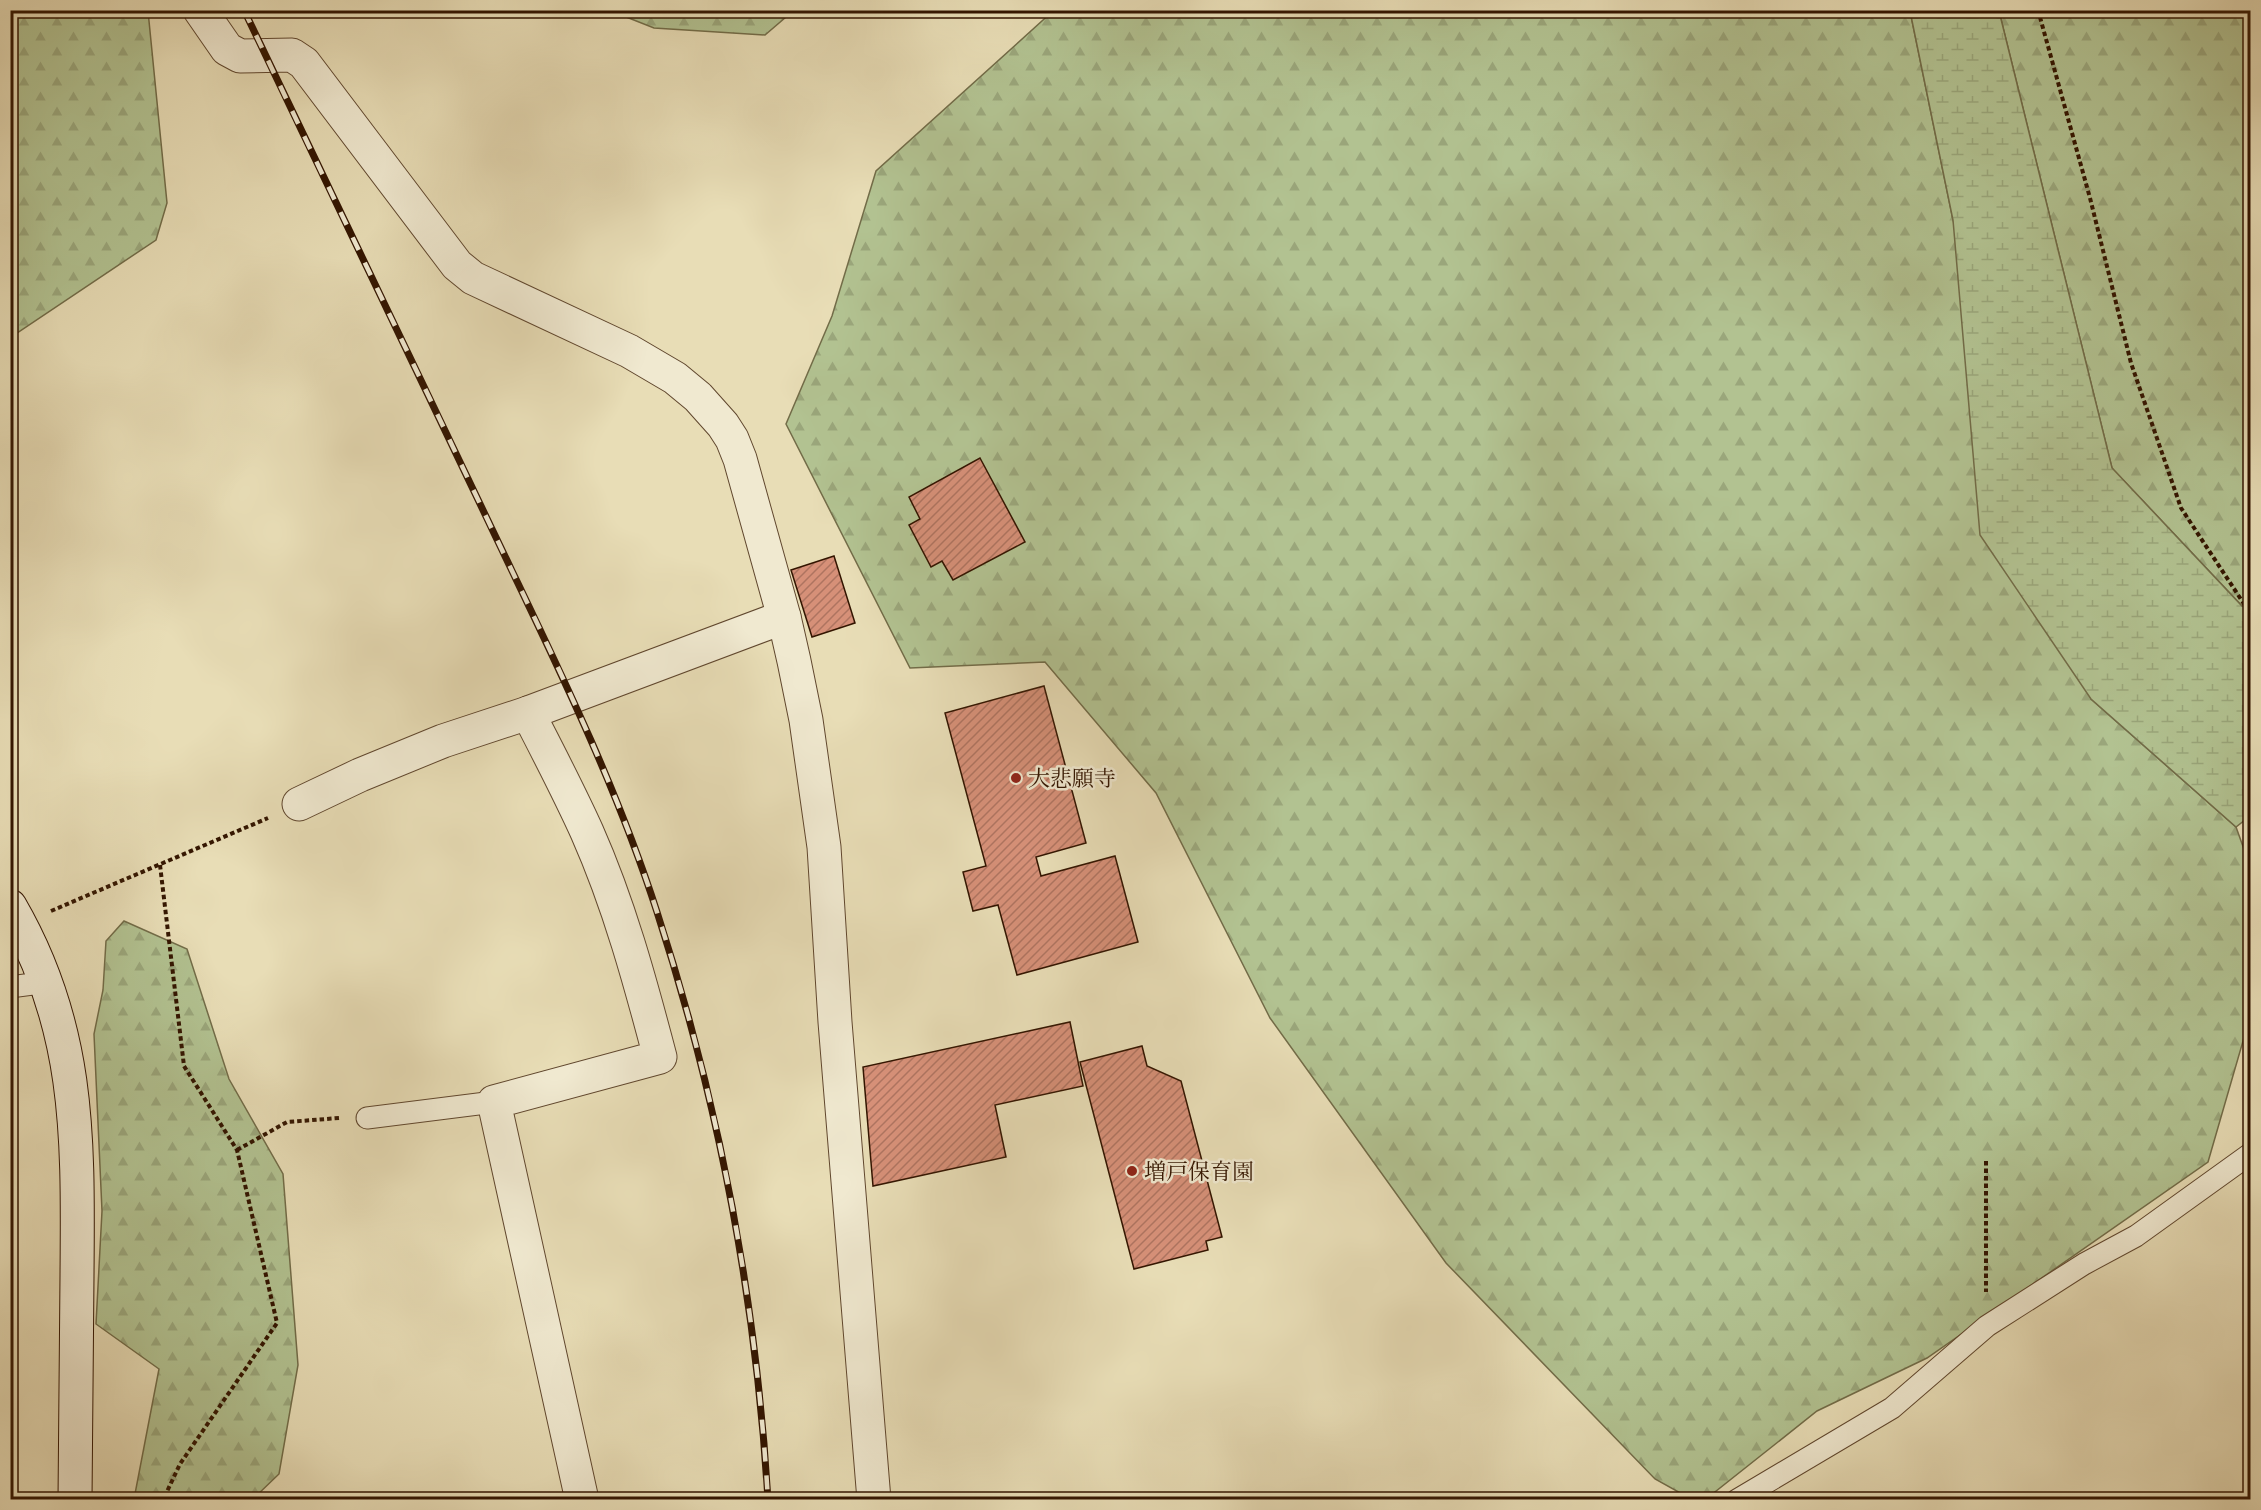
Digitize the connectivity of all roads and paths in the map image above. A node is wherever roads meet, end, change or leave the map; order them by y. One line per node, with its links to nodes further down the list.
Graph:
1 (201, 10): 4 (street)
2 (2038, 10): 3 (path)
3 (2250, 609)
4 (784, 617): 5 (street); 20 (street)
5 (528, 713): 6 (street); 11 (street)
6 (298, 804): 7 (path)
7 (160, 865): 8 (path); 13 (path)
8 (16, 914): 9 (street)
9 (48, 982): 10 (lane); 17 (street)
10 (10, 987)
11 (494, 1102): 12 (lane); 19 (street)
12 (367, 1118): 13 (path)
13 (237, 1150): 18 (path)
14 (2250, 1154): 16 (lane)
15 (1986, 1161): 16 (path)
16 (1987, 1326): 21 (lane)
17 (75, 1500)
18 (164, 1500)
19 (582, 1500)
20 (874, 1500)
21 (1737, 1500)

